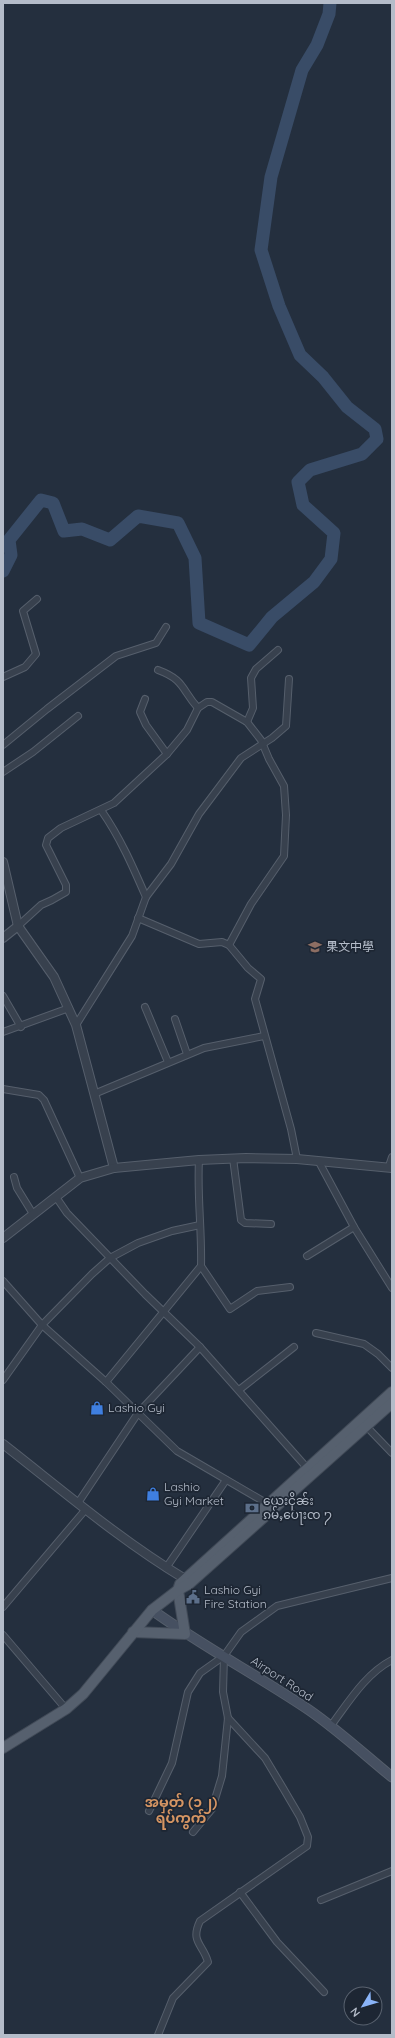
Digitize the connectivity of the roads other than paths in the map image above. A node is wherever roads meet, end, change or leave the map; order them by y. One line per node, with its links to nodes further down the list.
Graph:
1 (37, 599): 5 (street)
2 (166, 627): 12 (street)
3 (278, 650): 10 (street)
4 (158, 670): 8 (street)
5 (3, 676)
6 (289, 679): 11 (street)
7 (144, 699): 13 (street)
8 (198, 708): 10 (street); 13 (street)
9 (78, 716): 14 (street)
10 (247, 722): 11 (street)
11 (263, 743): 18 (street); 22 (street)
12 (3, 745)
13 (168, 754): 15 (street)
14 (3, 772)
15 (101, 810): 18 (street); 20 (street)
16 (3, 862): 17 (street)
17 (6, 883): 20 (street)
18 (146, 897): 19 (street)
19 (138, 918): 22 (street); 27 (street)
20 (18, 926): 21 (street); 25 (street)
21 (3, 938)
22 (230, 945): 30 (street)
23 (3, 996): 28 (street)
24 (145, 1007): 32 (street)
25 (69, 1008): 27 (street); 28 (street)
26 (175, 1019): 31 (street)
27 (76, 1025): 34 (street)
28 (21, 1027): 29 (street)
29 (3, 1032)
30 (264, 1036): 31 (street); 37 (street)
31 (187, 1054): 32 (street)
32 (168, 1062): 34 (street)
33 (3, 1089): 43 (street)
34 (94, 1094): 41 (street)
35 (392, 1157): 40 (street)
36 (233, 1158): 37 (street); 38 (street); 46 (street)
37 (297, 1159): 39 (street)
38 (199, 1160): 41 (street); 47 (street)
39 (319, 1162): 40 (street); 48 (street)
40 (390, 1167)
41 (114, 1168): 43 (street)
42 (14, 1177): 45 (street)
43 (80, 1178): 44 (street)
44 (56, 1197): 45 (street); 51 (street)
45 (33, 1214): 49 (street)
46 (271, 1224)
47 (200, 1226): 51 (street); 52 (street)
48 (354, 1227): 50 (street); 55 (street)
49 (3, 1238)
50 (307, 1256)
51 (110, 1258): 56 (street); 57 (street)
52 (201, 1266): 54 (street); 56 (street)
53 (3, 1281): 57 (street)
54 (290, 1287)
55 (392, 1288)
56 (162, 1311): 59 (street); 63 (street)
57 (42, 1326): 62 (street); 63 (street)
58 (316, 1333): 61 (street)
59 (200, 1347): 64 (street); 67 (street)
60 (294, 1347): 64 (street)
61 (392, 1368)
62 (3, 1380)
63 (106, 1382): 67 (street)
64 (239, 1390): 71 (street)
65 (392, 1392): 71 (main road)
66 (392, 1403): 68 (main road)
67 (138, 1413): 72 (street); 73 (street)
68 (367, 1426): 70 (street); 79 (main road)
69 (3, 1444): 73 (street)
70 (392, 1453)
71 (308, 1469): 74 (main road)
72 (226, 1480): 74 (street); 76 (street)
73 (78, 1503): 75 (street)
74 (268, 1504): 78 (main road)
75 (86, 1509): 76 (street); 80 (street)
76 (166, 1568): 78 (street)
77 (392, 1578): 85 (street)
78 (185, 1579): 79 (main road)
79 (178, 1590): 81 (main road); 83 (main road)
80 (3, 1607)
81 (152, 1610): 82 (main road); 83 (main road, Airport Road)
82 (133, 1632): 83 (main road); 87 (main road)
83 (186, 1634): 85 (main road, Airport Road)
84 (3, 1636): 87 (street)
85 (224, 1656): 88 (street); 89 (main road, Airport Road); 92 (street)
86 (392, 1660): 89 (street)
87 (66, 1709): 90 (main road)
88 (228, 1718): 93 (street); 95 (street)
89 (330, 1727): 91 (main road, Airport Road)
90 (3, 1748)
91 (392, 1777)
92 (149, 1811)
93 (193, 1832)
94 (392, 1871): 96 (street)
95 (240, 1892): 97 (street); 98 (street)
96 (321, 1900)
97 (324, 1992)
98 (158, 2035)

